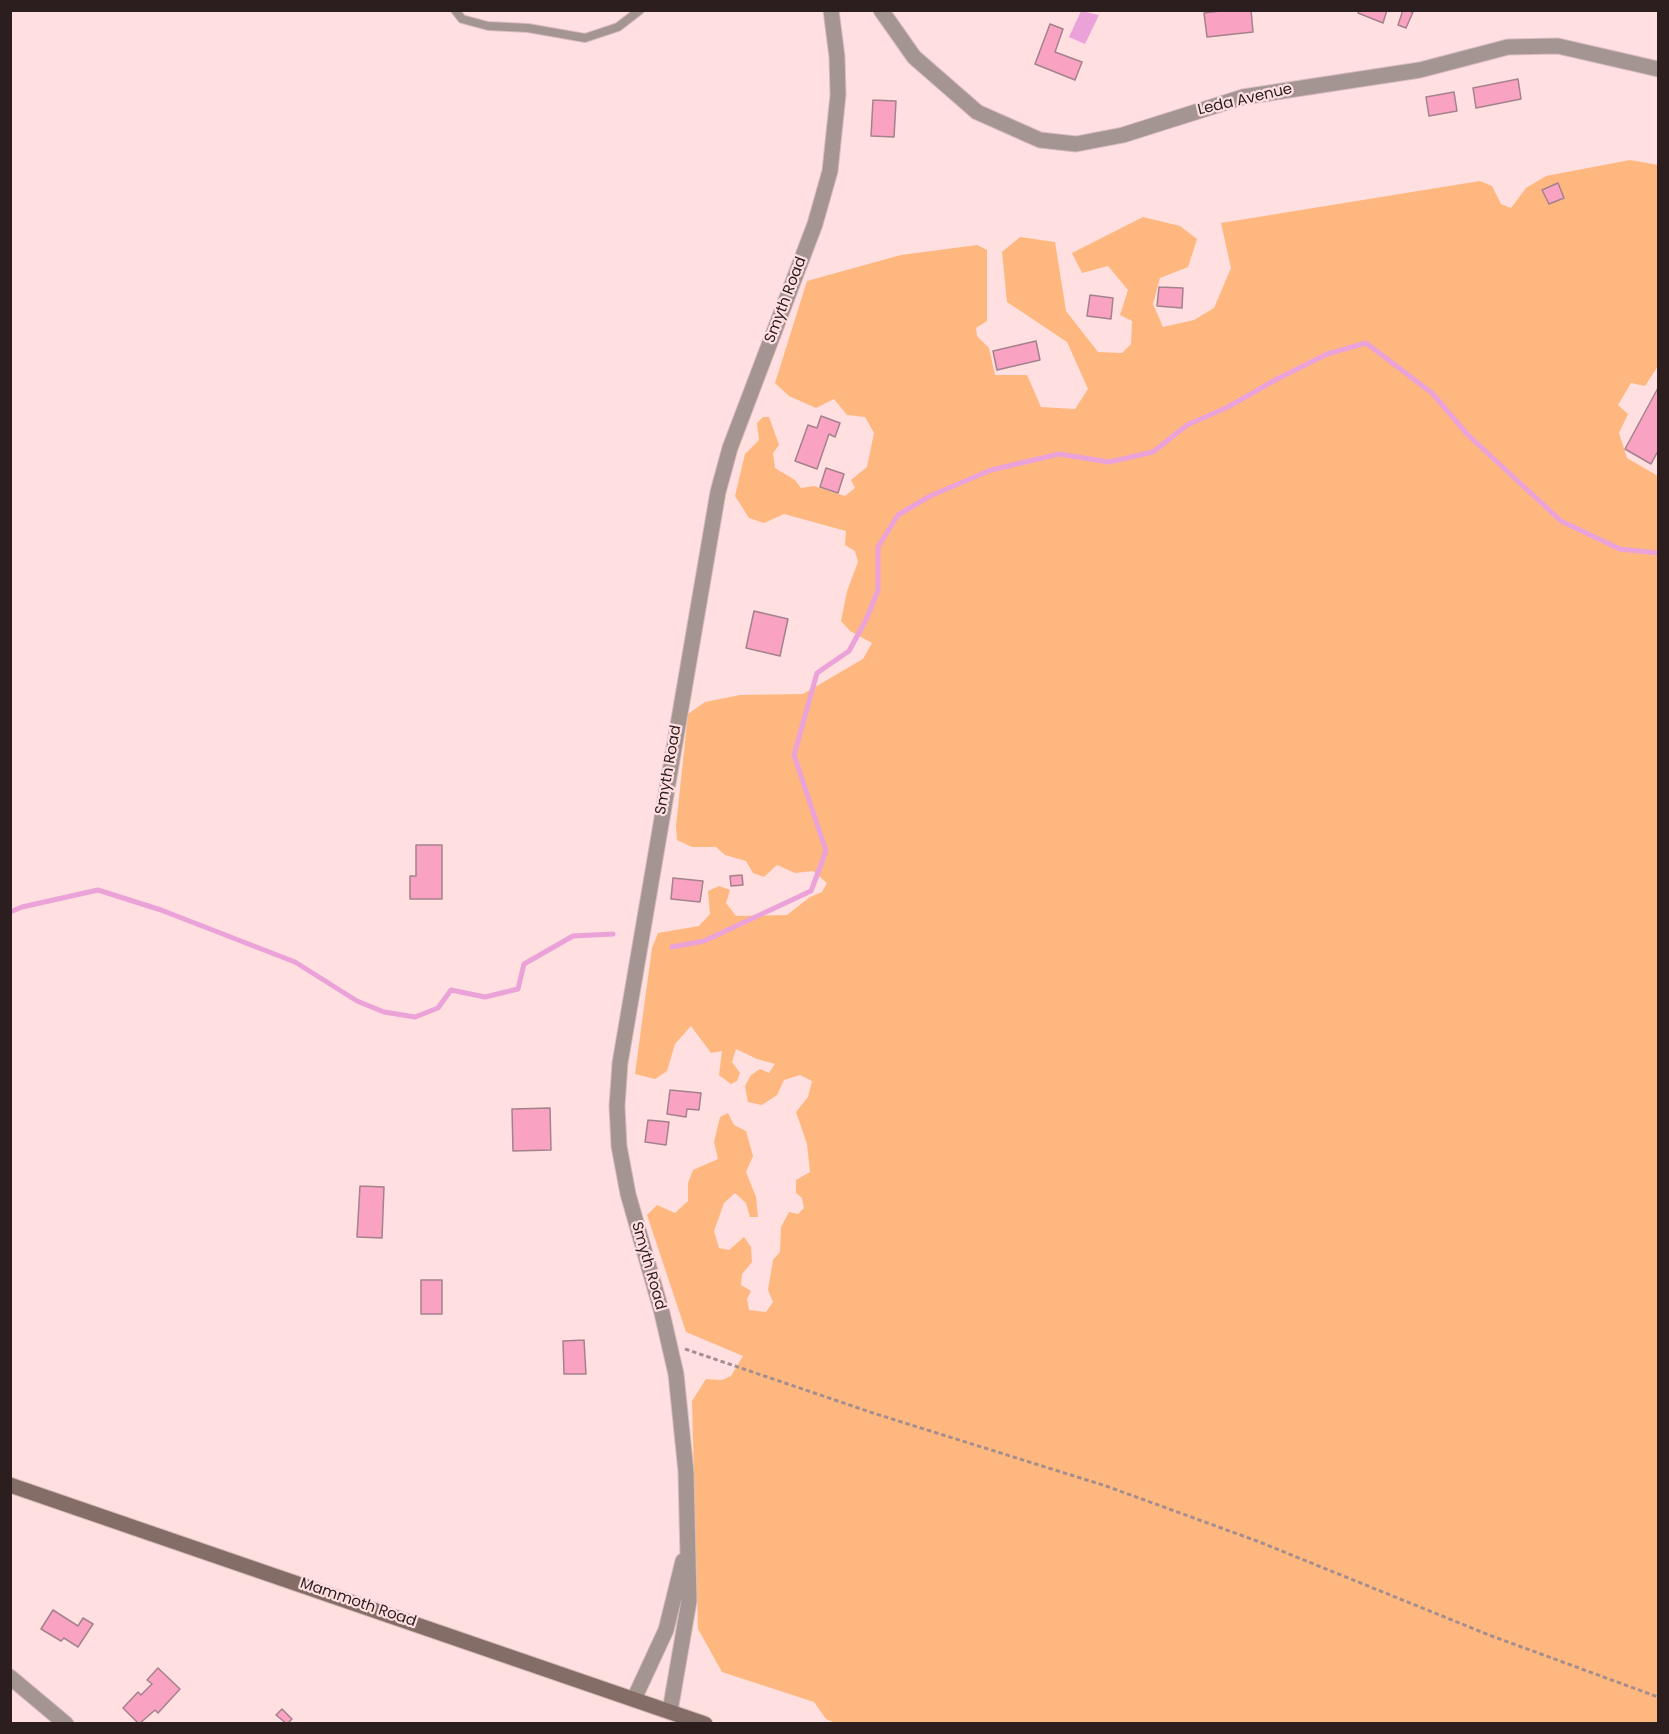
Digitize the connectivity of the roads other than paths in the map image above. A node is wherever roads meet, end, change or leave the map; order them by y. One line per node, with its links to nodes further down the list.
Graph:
1 (455, 10): 2 (lane)
2 (640, 10)
3 (831, 10): 7 (street, Smyth Road)
4 (881, 10): 5 (street, Leda Avenue)
5 (1659, 69)
6 (10, 1485): 9 (main road, Mammoth Road)
7 (687, 1543): 9 (street, Smyth Road); 10 (street, Smyth Road)
8 (10, 1677): 11 (street)
9 (634, 1699): 10 (main road, Mammoth Road)
10 (670, 1711): 12 (main road, Mammoth Road)
11 (66, 1724)
12 (705, 1724)

